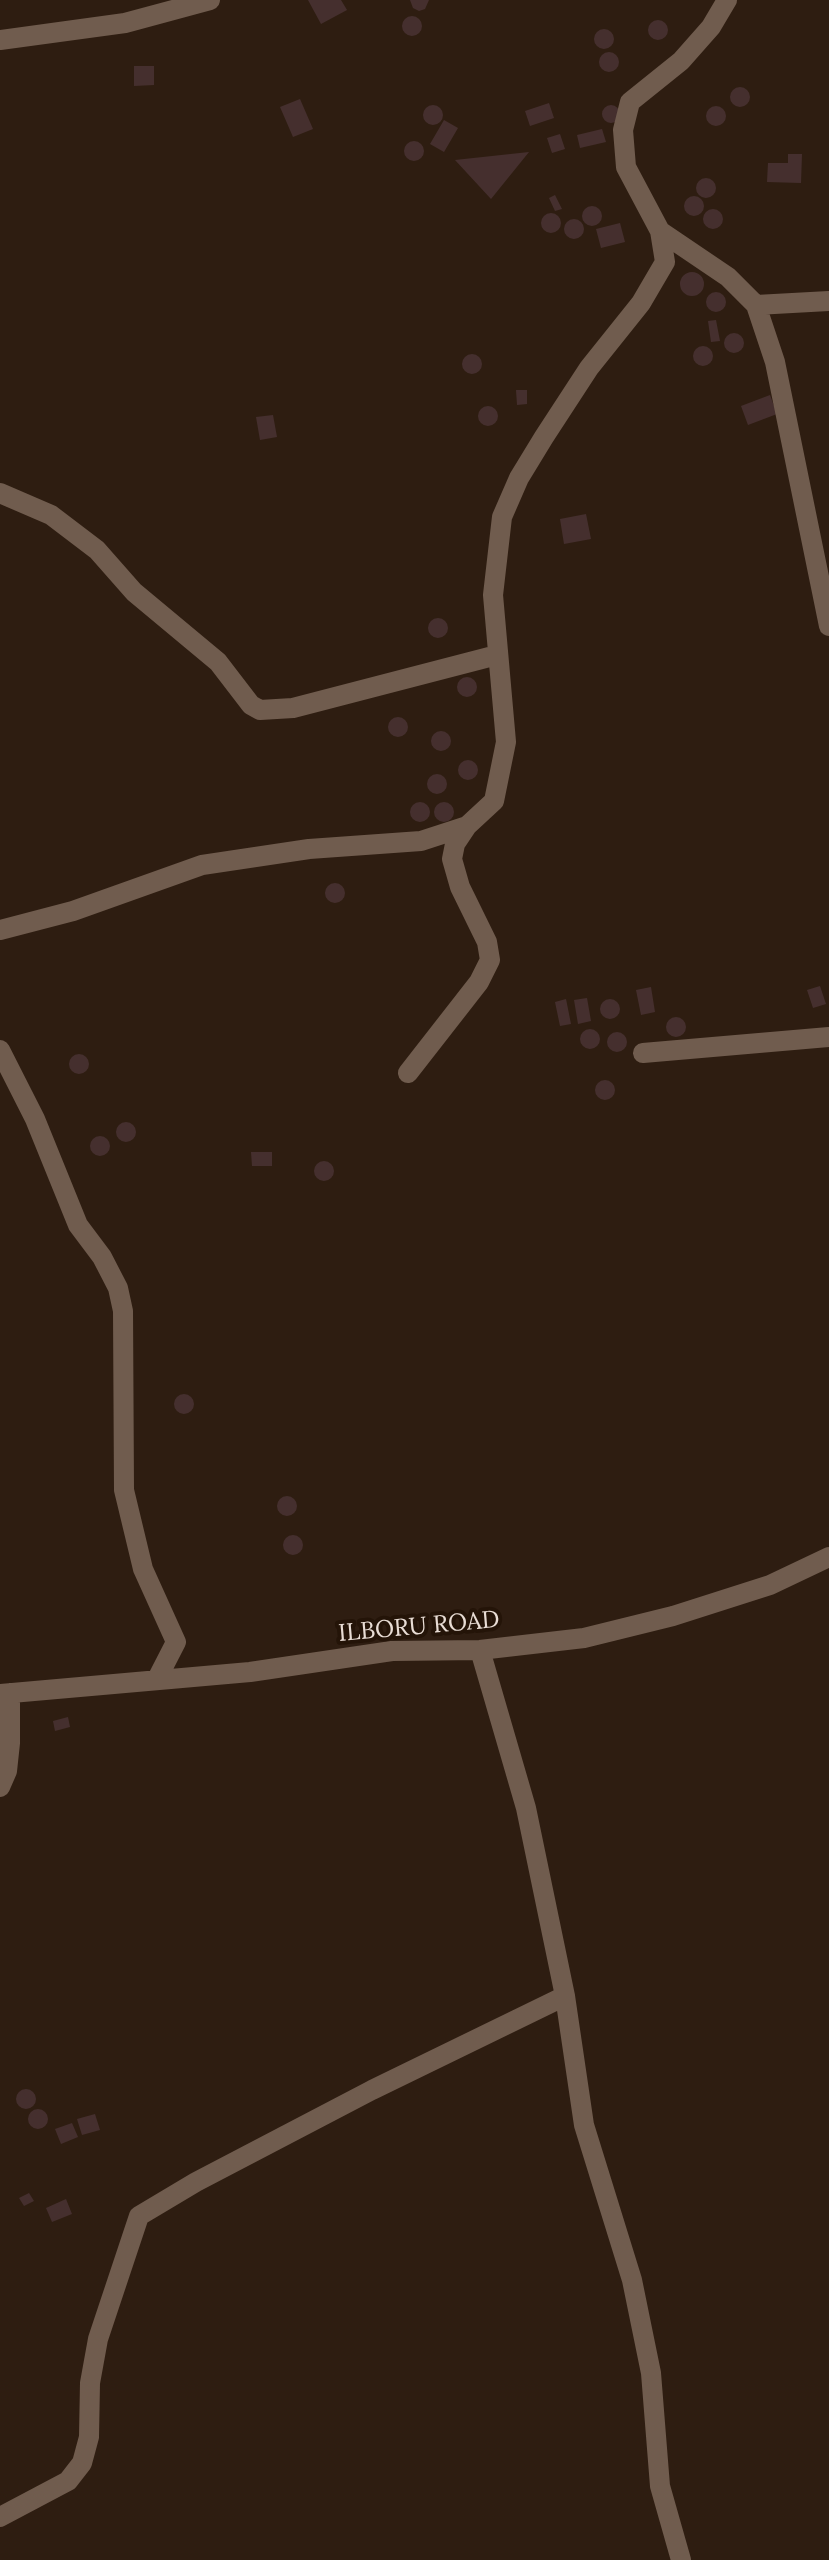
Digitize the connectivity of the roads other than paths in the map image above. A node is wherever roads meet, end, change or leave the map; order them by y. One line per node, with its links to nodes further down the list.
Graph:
1 (210, 0): 3 (street)
2 (727, 0): 4 (street)
3 (0, 40)
4 (660, 231): 6 (street); 9 (street)
5 (829, 301): 6 (street)
6 (756, 305): 8 (street)
7 (0, 493): 9 (street)
8 (829, 626)
9 (497, 655): 10 (street)
10 (467, 826): 11 (street); 15 (street)
11 (0, 930)
12 (829, 1037): 14 (street)
13 (0, 1050): 18 (street)
14 (643, 1053)
15 (408, 1073)
16 (829, 1557): 17 (street, ILBORU ROAD)
17 (480, 1650): 18 (street, ILBORU ROAD); 21 (street)
18 (157, 1679): 19 (street, ILBORU ROAD)
19 (5, 1694): 20 (street)
20 (0, 1787)
21 (565, 1996): 22 (street); 23 (street)
22 (0, 2517)
23 (681, 2560)

